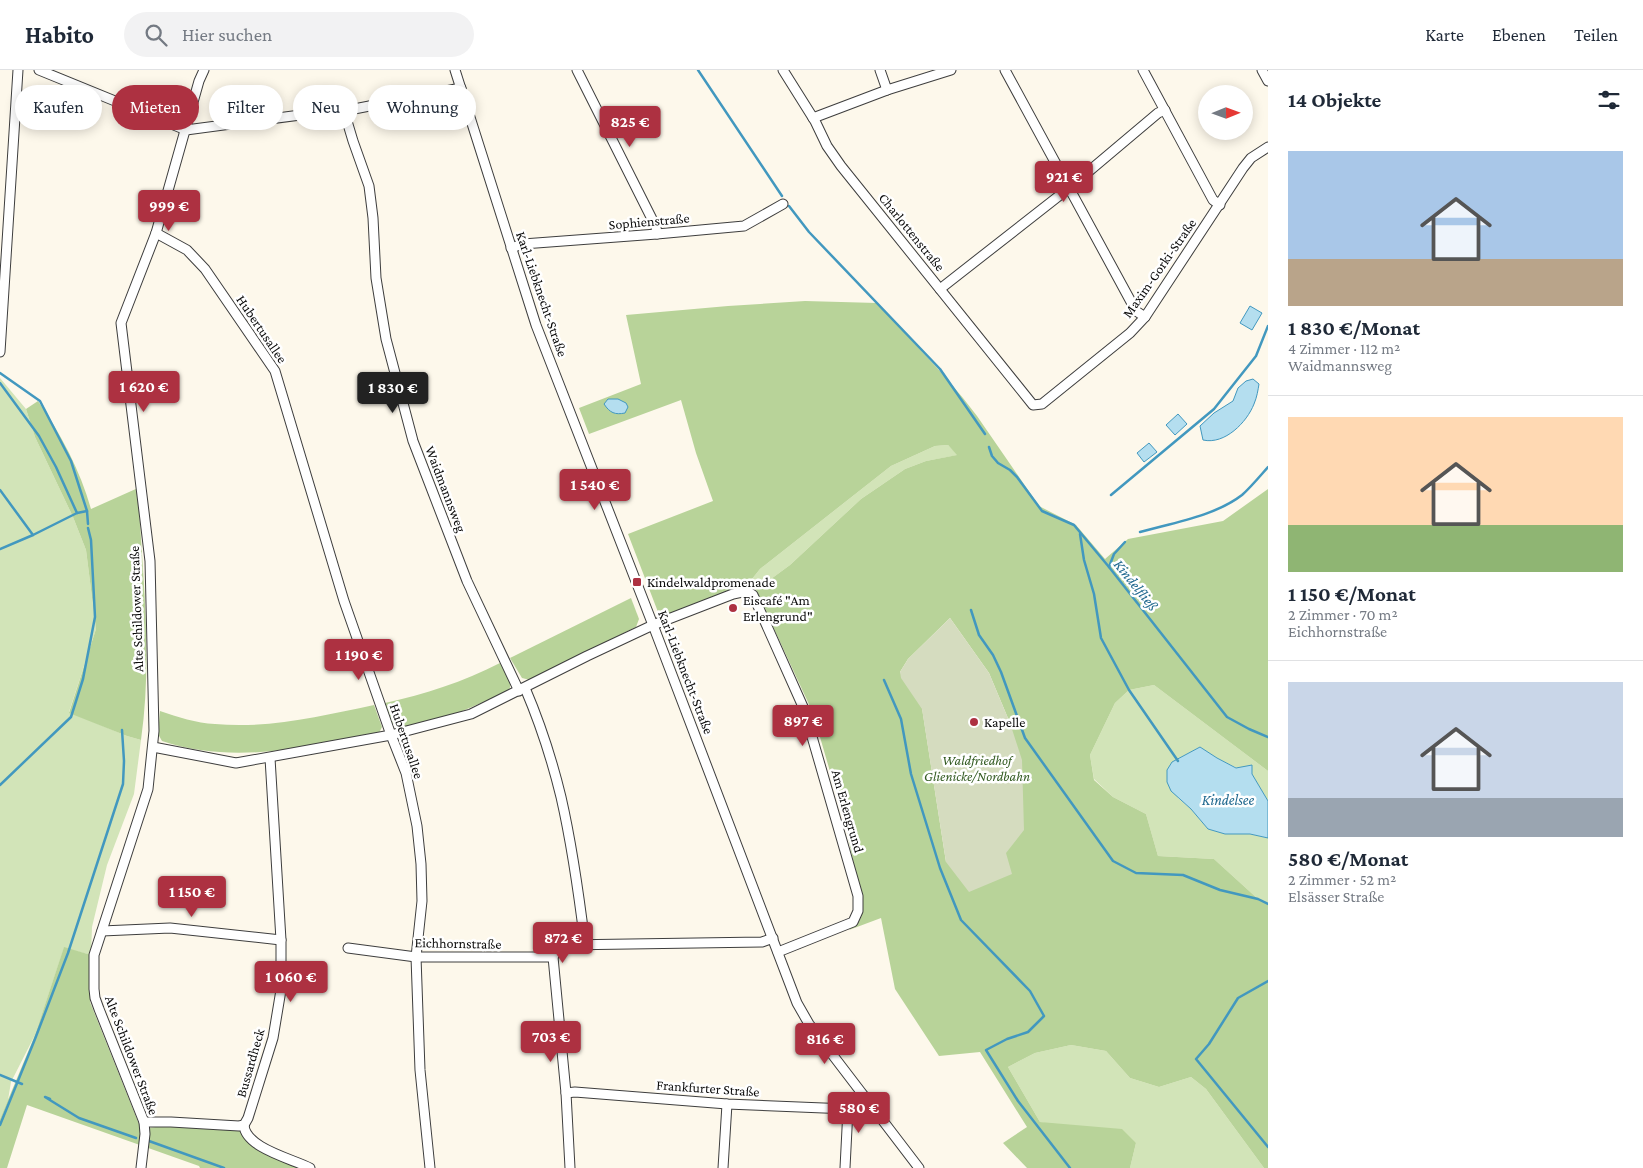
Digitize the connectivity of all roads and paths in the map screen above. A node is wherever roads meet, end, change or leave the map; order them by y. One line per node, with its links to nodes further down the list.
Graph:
1 (18, 70): 33 (street)
2 (39, 70): 16 (street)
3 (204, 70): 13 (street, Alte Schildower Straße)
4 (455, 70): 14 (street, Karl-Liebknecht-Straße)
5 (577, 70): 29 (street)
6 (784, 70): 19 (street, Charlottenstraße)
7 (880, 70): 15 (street)
8 (951, 70): 15 (street)
9 (1005, 70): 25 (street)
10 (1143, 70): 17 (street)
11 (1262, 70): 12 (street)
12 (1268, 81)
13 (198, 85)
14 (460, 85)
15 (887, 90): 19 (street)
16 (112, 100)
17 (1165, 110): 25 (street); 27 (street)
18 (293, 116): 20 (street)
19 (813, 118): 31 (street, Charlottenstraße)
20 (199, 128)
21 (186, 130): 28 (street, Alte Schildower Straße)
22 (350, 130): 36 (street, Waidmannsweg)
23 (474, 130): 30 (street, Karl-Liebknecht-Straße)
24 (1268, 146): 27 (street, Maxim-Gorki-Straße)
25 (1069, 188): 31 (street); 32 (street)
26 (783, 204): 29 (street, Sophienstraße)
27 (1220, 205): 32 (street, Maxim-Gorki-Straße)
28 (156, 233): 37 (street, Hubertusallee); 38 (street, Alte Schildower Straße)
29 (657, 234): 30 (street, Sophienstraße)
30 (512, 248): 35 (street, Karl-Liebknecht-Straße)
31 (940, 289): 34 (street, Charlottenstraße)
32 (1145, 318): 34 (street, Maxim-Gorki-Straße)
33 (0, 352)
34 (1031, 404)
35 (653, 624): 36 (street); 41 (street, Karl-Liebknecht-Straße); 45 (street, Am Erlengrund)
36 (522, 689): 37 (street); 43 (street, Waidmannsweg)
37 (391, 735): 39 (street); 46 (street, Hubertusallee)
38 (153, 746): 39 (street); 40 (street, Alte Schildower Straße)
39 (270, 758): 42 (street, Bussardheck)
40 (102, 931): 42 (street); 52 (street, Alte Schildower Straße)
41 (773, 938): 43 (street); 45 (street, Karl-Liebknecht-Straße)
42 (281, 940): 53 (street, Bussardheck)
43 (584, 944): 47 (street)
44 (348, 948): 46 (street, Eichhornstraße)
45 (778, 952): 49 (street, Karl-Liebknecht-Straße)
46 (416, 957): 47 (street, Eichhornstraße); 56 (street, Hubertusallee)
47 (553, 957): 48 (street)
48 (566, 1093): 50 (street, Frankfurter Straße); 57 (street)
49 (863, 1095): 51 (street); 60 (street, Karl-Liebknecht-Straße)
50 (727, 1104): 51 (street, Frankfurter Straße); 58 (street)
51 (848, 1109): 59 (street)
52 (144, 1122): 53 (street); 54 (street, Alte Schildower Straße)
53 (244, 1125): 55 (street)
54 (141, 1168)
55 (310, 1168)
56 (430, 1168)
57 (570, 1168)
58 (723, 1168)
59 (845, 1168)
60 (919, 1168)

